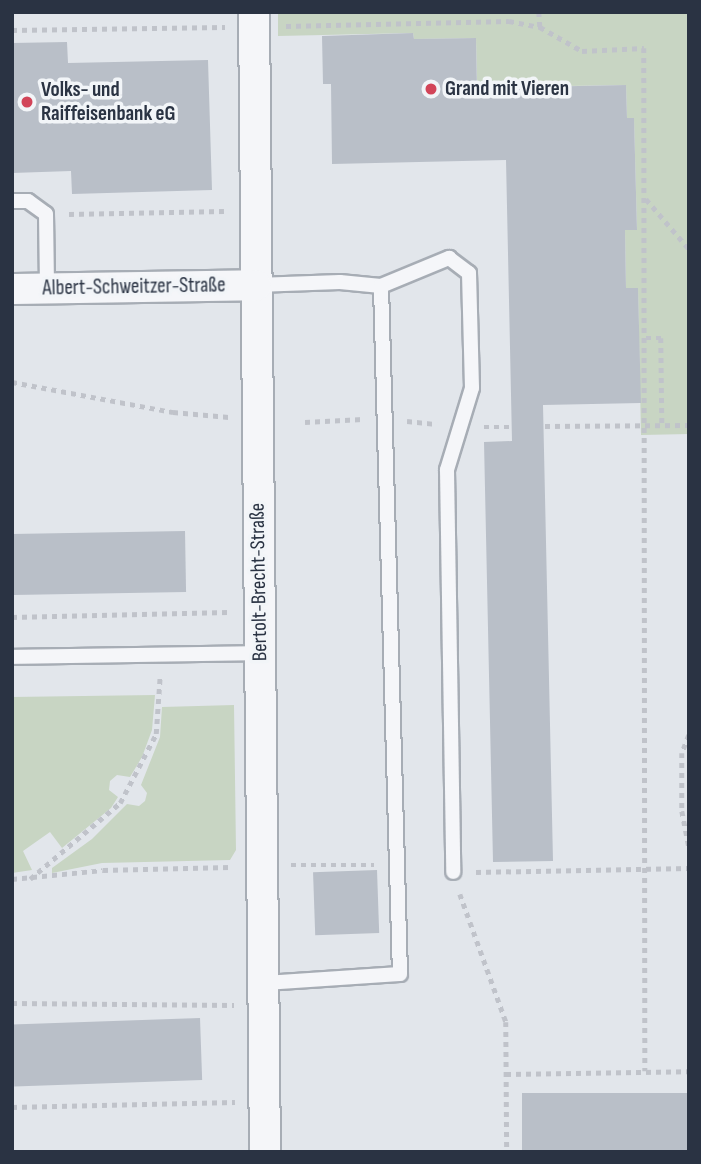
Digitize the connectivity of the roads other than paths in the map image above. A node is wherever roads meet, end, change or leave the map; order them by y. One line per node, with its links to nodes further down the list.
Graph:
1 (254, 12): 3 (street, Bertolt-Brecht-Straße)
2 (12, 201): 6 (lane)
3 (256, 285): 4 (lane); 6 (street, Albert-Schweitzer-Straße); 7 (street, Bertolt-Brecht-Straße)
4 (381, 286): 9 (lane); 10 (lane)
5 (12, 289): 6 (street, Albert-Schweitzer-Straße)
6 (47, 289)
7 (260, 653): 8 (lane); 10 (street, Bertolt-Brecht-Straße)
8 (12, 657)
9 (453, 872)
10 (255, 994): 11 (street, Bertolt-Brecht-Straße)
11 (265, 1152)

